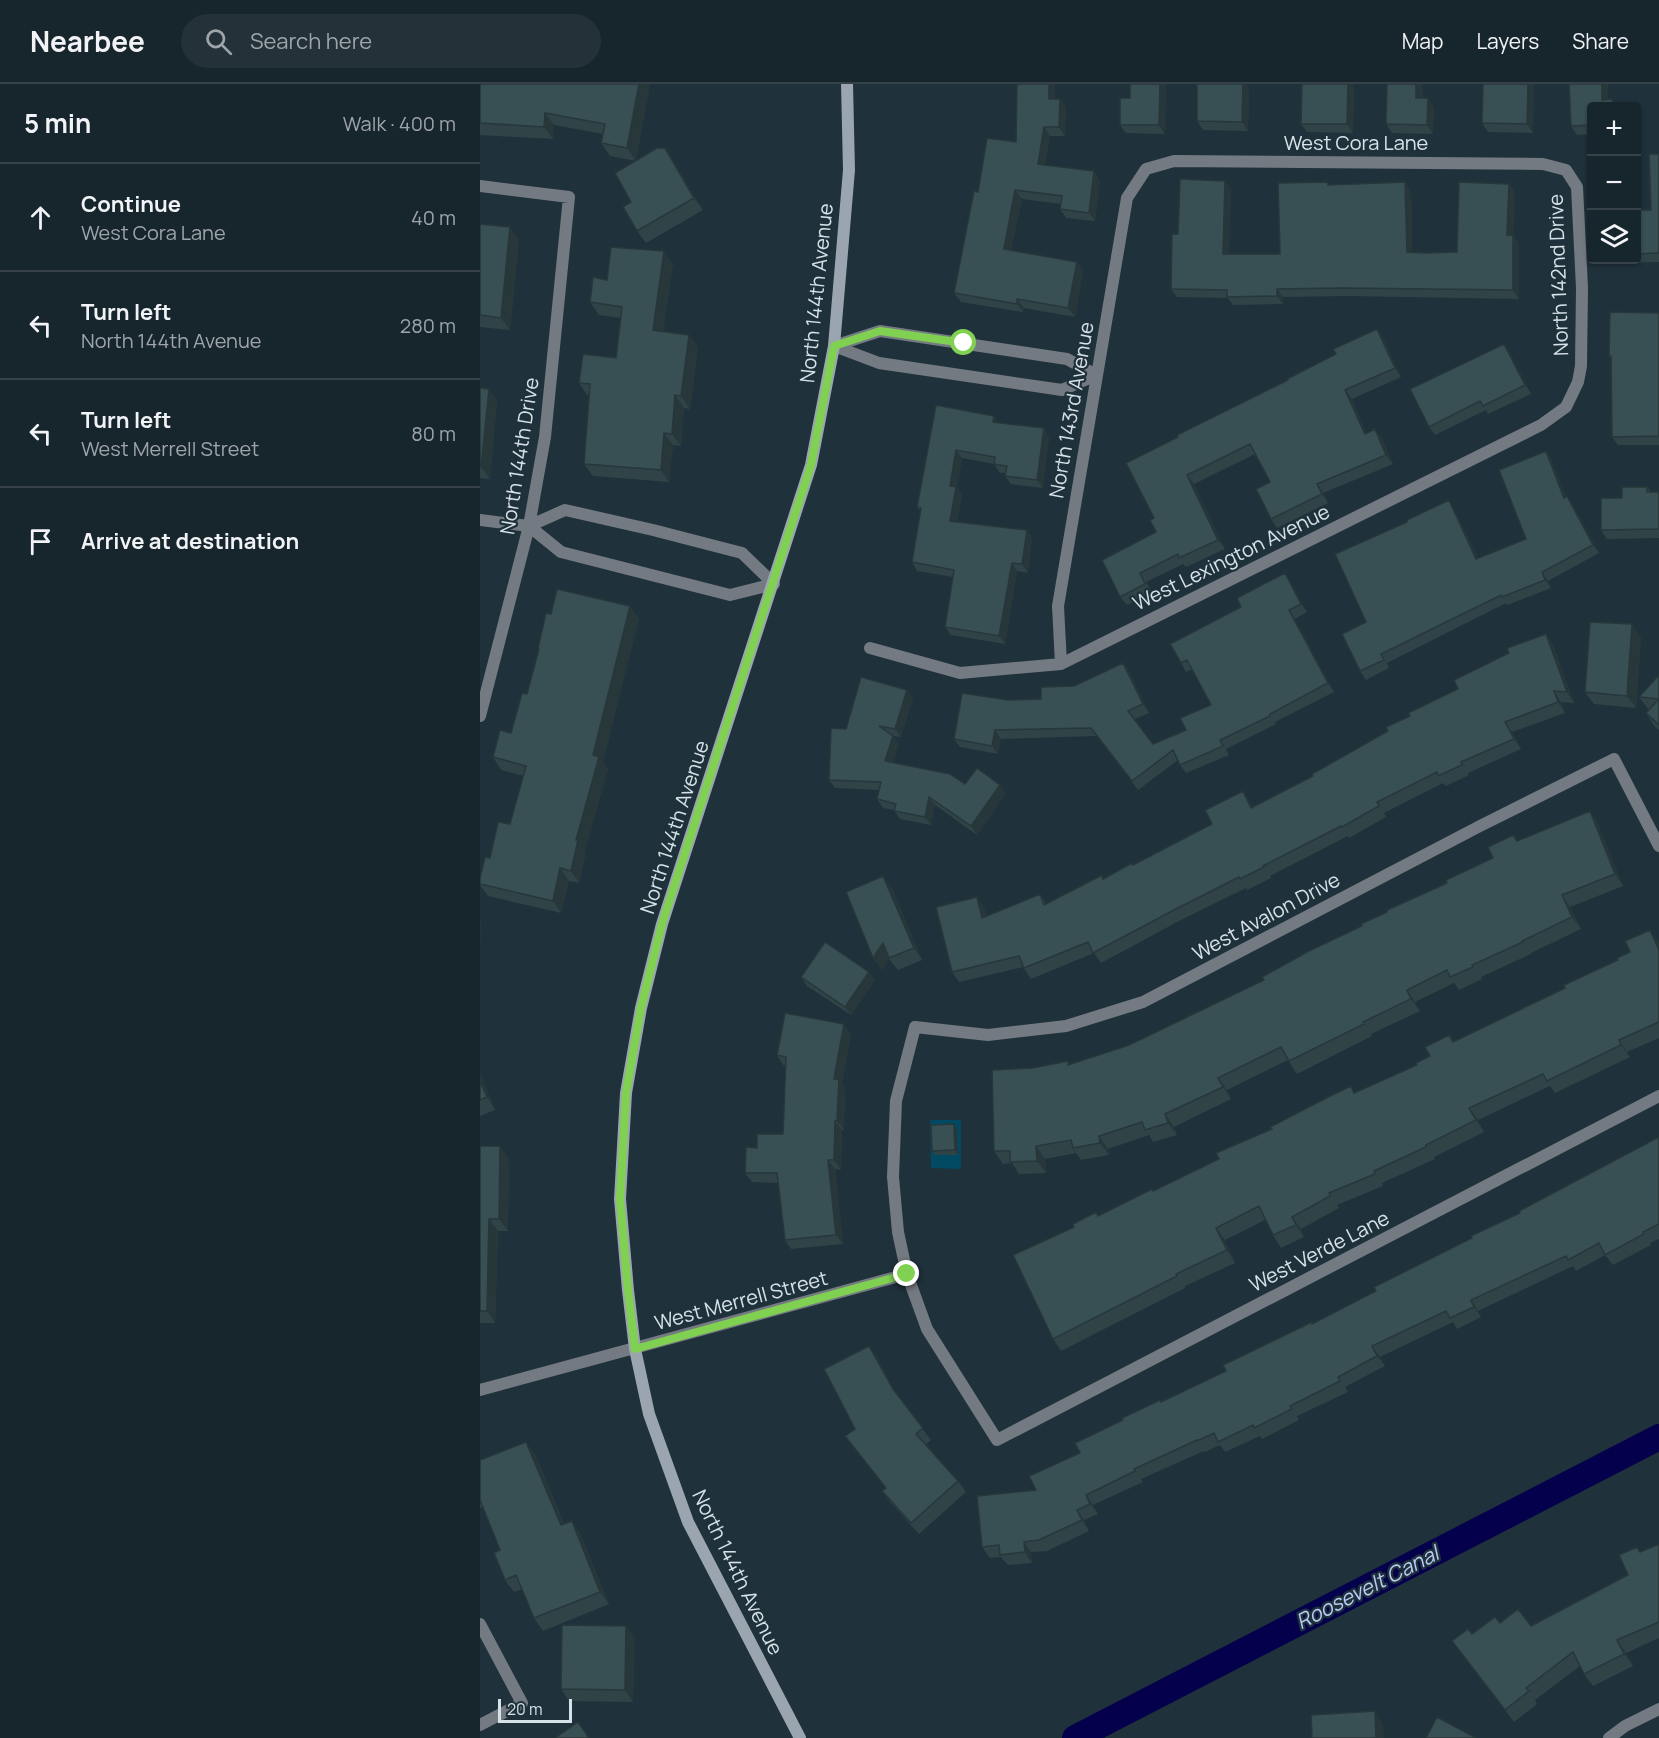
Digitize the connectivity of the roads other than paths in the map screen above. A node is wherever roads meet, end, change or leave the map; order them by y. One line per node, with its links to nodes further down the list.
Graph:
1 (847, 84): 5 (main road, North 144th Avenue)
2 (1146, 169): 3 (street, West Cora Lane); 6 (street, North 143rd Avenue)
3 (1566, 170): 7 (street, North 142nd Drive)
4 (480, 186): 9 (street, North 144th Drive)
5 (834, 346): 6 (street); 6 (street); 10 (main road, North 144th Avenue)
6 (1096, 375): 12 (street, North 143rd Avenue)
7 (1578, 382): 12 (street, West Lexington Avenue)
8 (480, 520): 9 (street)
9 (529, 526): 10 (street); 10 (street); 13 (street, North 144th Drive)
10 (774, 584): 17 (main road, North 144th Avenue)
11 (870, 648): 12 (street, West Lexington Avenue)
12 (1061, 664)
13 (480, 716)
14 (1659, 846): 16 (street, West Avalon Drive)
15 (1659, 1096): 16 (street, West Verde Lane)
16 (907, 1274): 17 (street, West Merrell Street)
17 (635, 1349): 18 (street, West Merrell Street); 22 (main road, North 144th Avenue)
18 (480, 1390)
19 (480, 1624): 21 (street)
20 (1659, 1709): 23 (street)
21 (480, 1725)
22 (800, 1738)
23 (1609, 1738)

